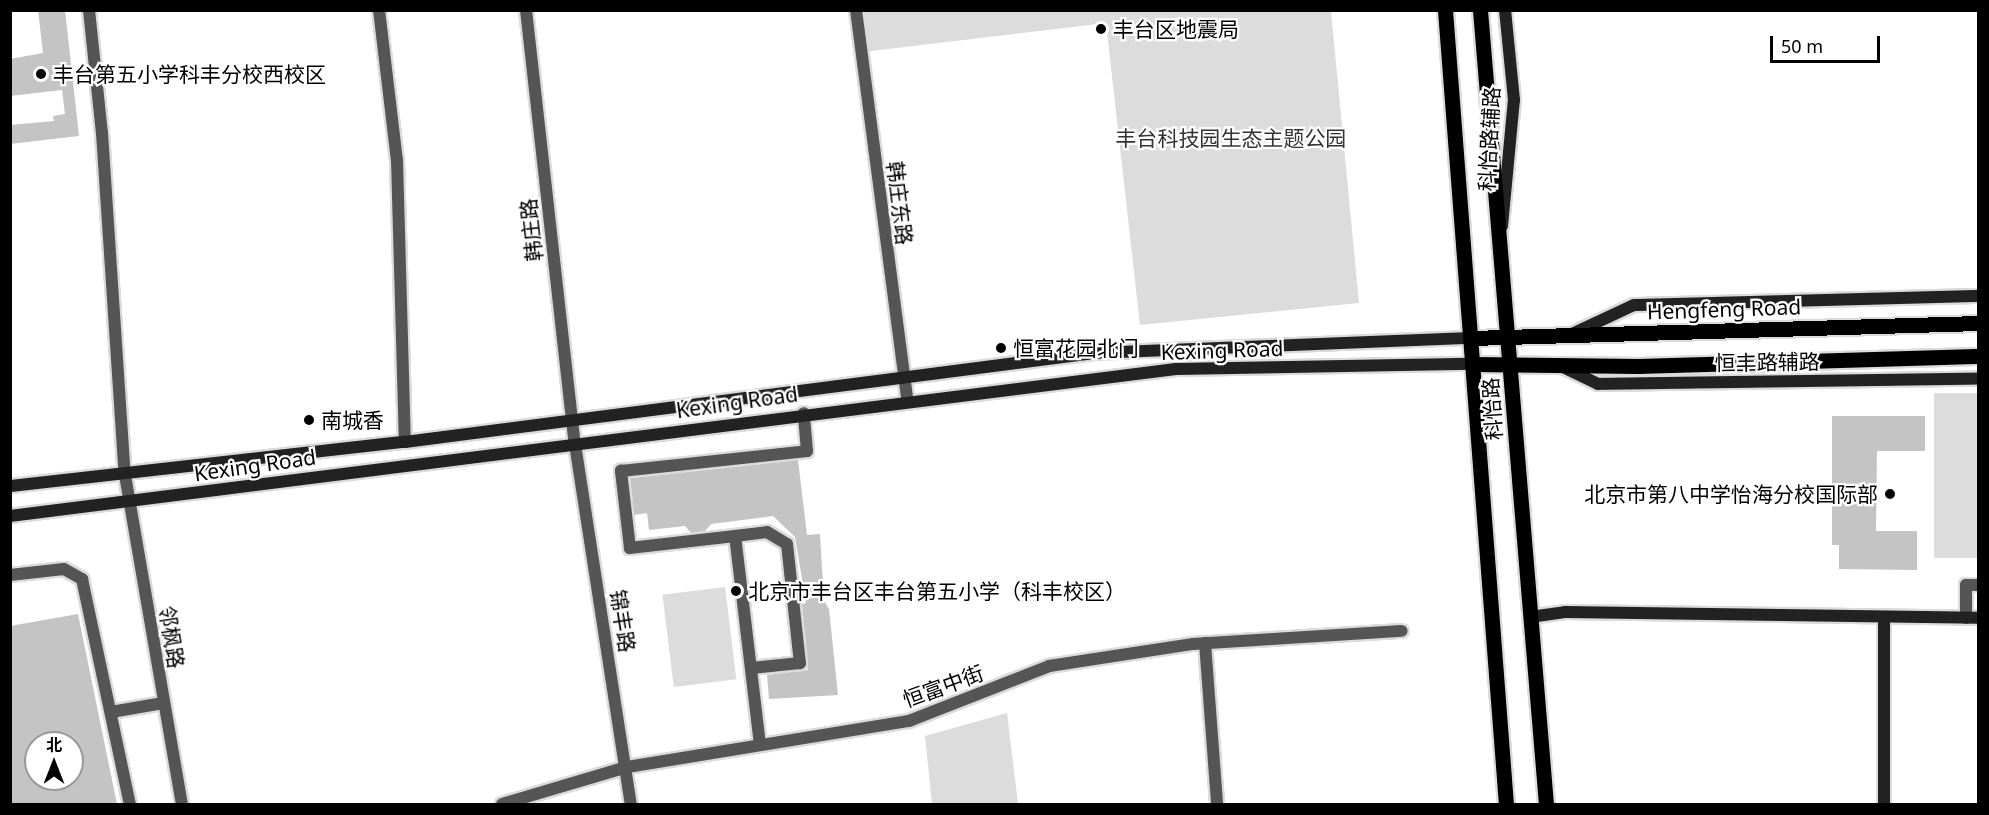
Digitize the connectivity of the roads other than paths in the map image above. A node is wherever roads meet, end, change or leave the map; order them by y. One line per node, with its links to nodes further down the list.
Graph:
1 (89, 10): 25 (street, 邻枫路)
2 (379, 10): 23 (street)
3 (526, 10): 22 (street, 韩庄路)
4 (856, 10): 18 (street, 韩庄东路)
5 (1445, 10): 13 (main road, 科怡路)
6 (1480, 10): 8 (main road, 科怡路)
7 (1505, 10): 8 (main road, 科怡路辅路)
8 (1501, 233): 12 (main road, 科怡路)
9 (1978, 296): 11 (main road)
10 (1978, 323): 11 (main road, Hengfeng Road)
11 (1572, 334): 12 (main road, Hengfeng Road)
12 (1508, 336): 13 (main road, Hengfeng Road); 16 (main road, 科怡路)
13 (1471, 338): 15 (main road, 科怡路); 18 (main road, Kexing Road)
14 (1978, 356): 17 (main road)
15 (1472, 364): 16 (main road); 20 (main road, Kexing Road); 47 (main road, 科怡路)
16 (1510, 364): 17 (main road); 32 (main road, 科怡路)
17 (1559, 366): 19 (main road, 恒丰路辅路)
18 (903, 379): 20 (street, 韩庄东路); 22 (main road, Kexing Road)
19 (1978, 379)
20 (907, 400): 21 (main road, Kexing Road)
21 (804, 412): 24 (main road, Kexing Road); 29 (street)
22 (572, 419): 23 (main road, Kexing Road); 24 (street, 韩庄路)
23 (405, 442): 25 (main road, Kexing Road)
24 (575, 444): 27 (main road, Kexing Road); 41 (street, 锦丰路)
25 (125, 475): 26 (main road, Kexing Road); 27 (street, 邻枫路)
26 (10, 486)
27 (131, 502): 28 (main road, Kexing Road); 38 (street, 邻枫路)
28 (10, 516)
29 (735, 536): 37 (street); 37 (street)
30 (10, 576): 39 (street)
31 (1978, 585): 34 (street)
32 (1530, 617): 33 (main road); 48 (main road, 科怡路)
33 (1884, 618): 34 (main road); 49 (main road)
34 (1972, 618)
35 (1402, 631): 36 (street, 恒富中街)
36 (1205, 643): 40 (street, 恒富中街); 46 (street)
37 (751, 668): 40 (street)
38 (163, 702): 39 (street); 43 (street, 邻枫路)
39 (111, 712): 42 (street)
40 (760, 745): 41 (street, 恒富中街)
41 (627, 767): 44 (street, 恒富中街); 45 (street, 锦丰路)
42 (130, 804)
43 (183, 804)
44 (502, 804)
45 (631, 804)
46 (1217, 804)
47 (1506, 804)
48 (1546, 804)
49 (1884, 804)

